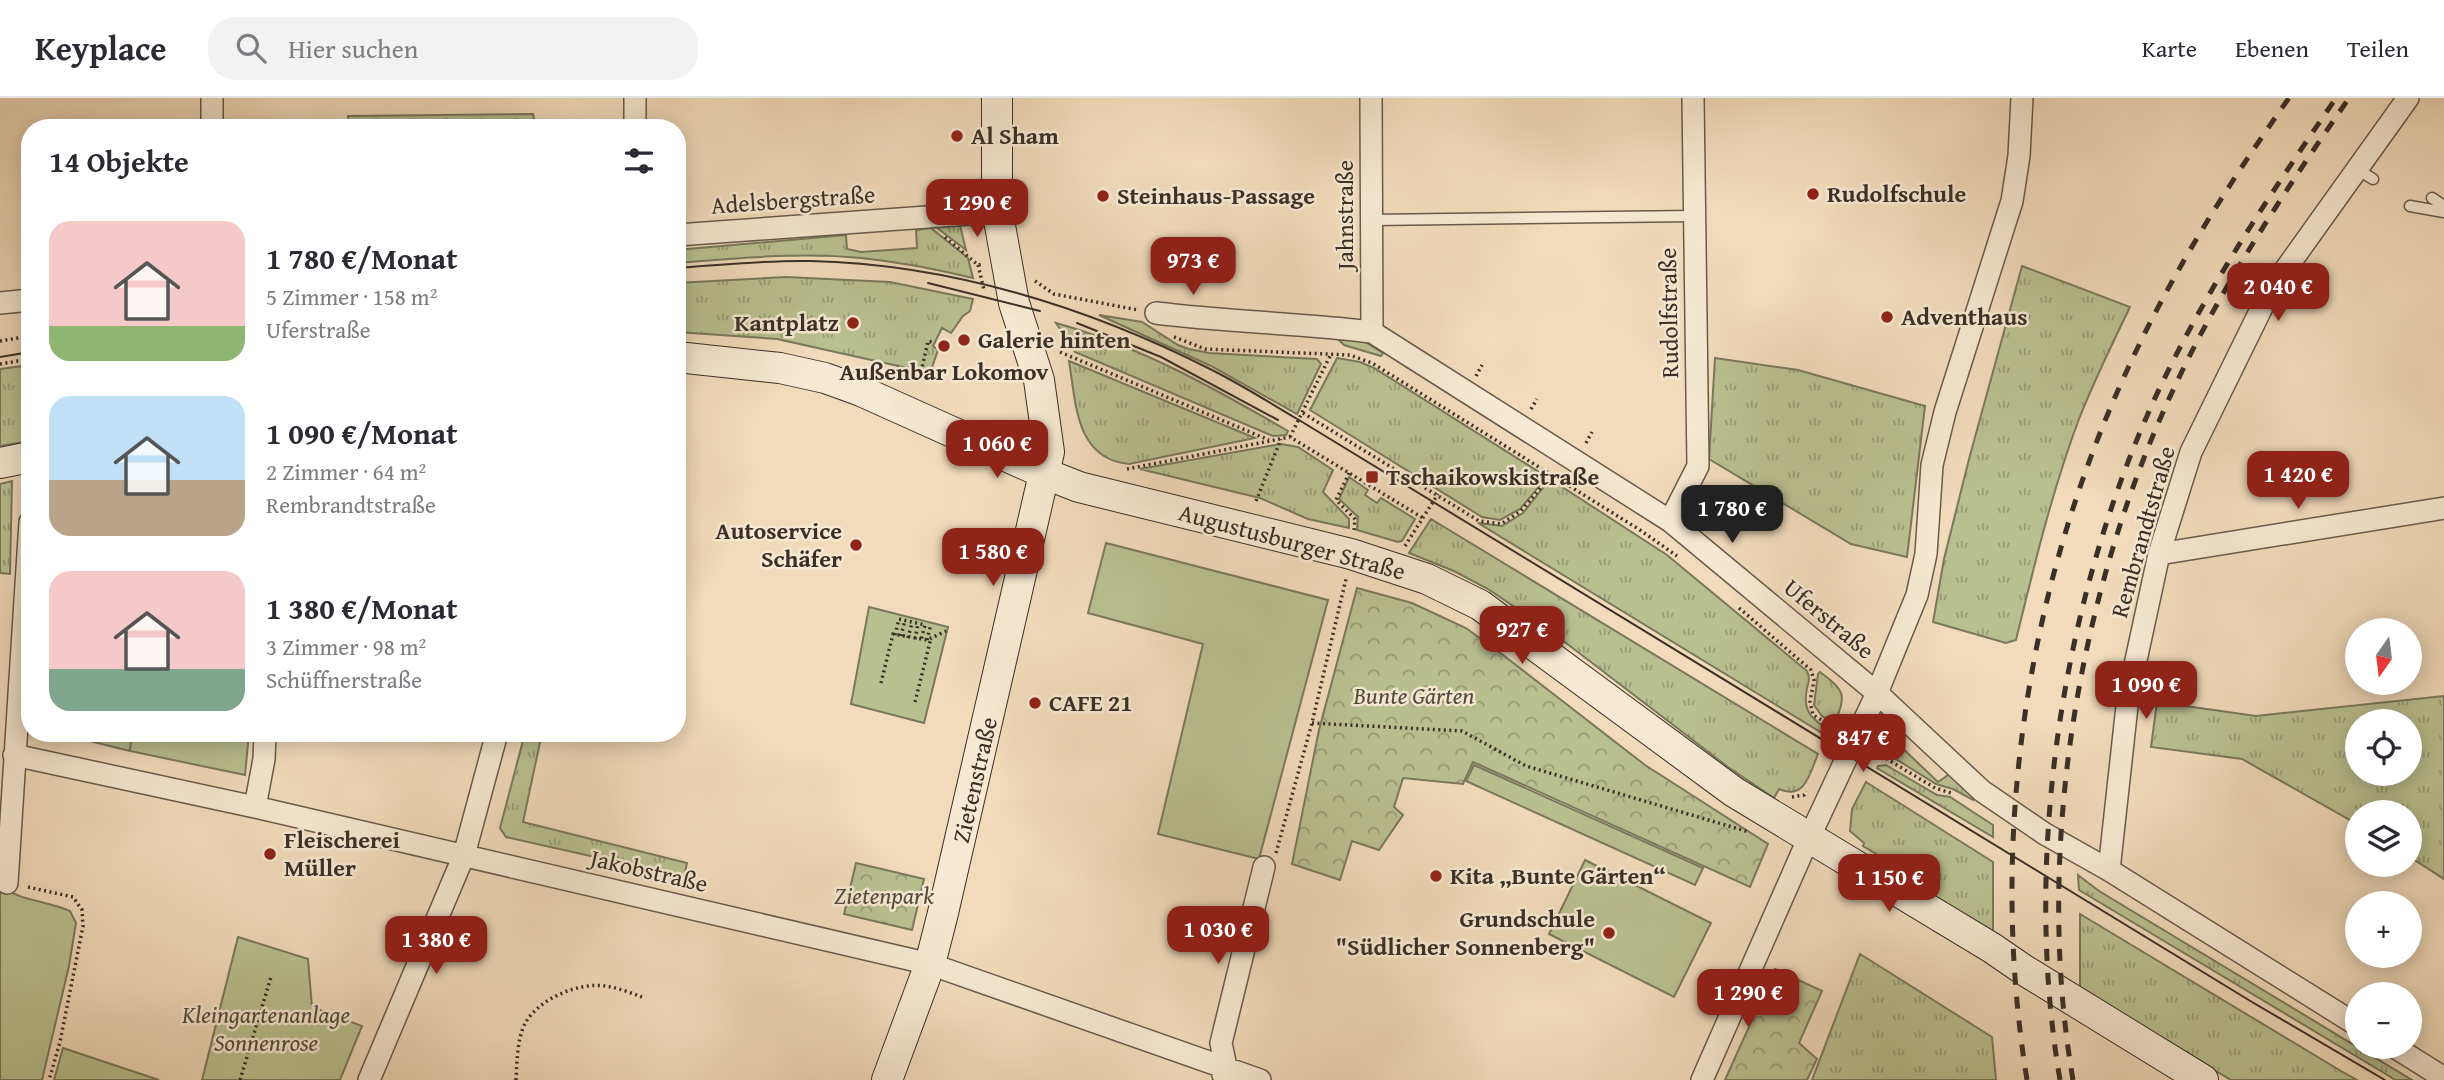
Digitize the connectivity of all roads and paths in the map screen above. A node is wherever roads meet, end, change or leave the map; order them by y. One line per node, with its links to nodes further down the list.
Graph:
1 (212, 98): 8 (street)
2 (635, 98): 9 (street)
3 (997, 98): 13 (main road, Zietenstraße)
4 (1371, 98): 17 (street, Jahnstraße)
5 (1693, 98): 15 (street, Rudolfstraße)
6 (2022, 98): 69 (street)
7 (2408, 98): 51 (street, Rembrandtstraße)
8 (212, 119)
9 (635, 119)
10 (2432, 198): 12 (lane)
11 (2410, 206): 14 (lane)
12 (2444, 206)
13 (983, 212): 16 (street, Adelsbergstraße); 19 (main road, Zietenstraße)
14 (2444, 212)
15 (1694, 216): 17 (lane); 49 (street, Rudolfstraße)
16 (922, 217): 18 (street, Adelsbergstraße); 19 (path)
17 (1371, 220): 24 (street, Jahnstraße)
18 (686, 234)
19 (992, 263): 20 (path); 23 (path); 43 (main road, Zietenstraße)
20 (986, 296)
21 (21, 301): 22 (street)
22 (0, 303)
23 (1156, 306): 24 (street, Uferstraße); 29 (path)
24 (1372, 332): 38 (street, Uferstraße)
25 (21, 338): 26 (path)
26 (0, 341)
27 (934, 343): 33 (path)
28 (1060, 352): 37 (path)
29 (1331, 354): 34 (path); 44 (path)
30 (686, 358): 43 (main road, Augustusburger Straße)
31 (21, 360): 32 (path)
32 (0, 364)
33 (920, 377)
34 (1303, 413): 35 (path); 45 (path)
35 (1290, 437): 36 (path); 42 (path)
36 (1281, 439): 37 (path); 46 (path)
37 (1271, 440): 41 (path)
38 (1567, 455): 44 (path); 49 (street, Uferstraße)
39 (21, 459): 40 (main road)
40 (0, 463)
41 (1127, 468)
42 (1349, 473): 48 (path); 50 (path)
43 (1045, 474): 50 (main road, Augustusburger Straße); 88 (main road, Zietenstraße)
44 (1552, 475): 45 (path); 52 (path)
45 (1438, 495): 48 (path)
46 (1256, 501)
47 (2444, 508): 51 (street)
48 (1423, 518): 53 (path)
49 (1670, 520): 69 (street, Uferstraße)
50 (1351, 554): 53 (main road, Augustusburger Straße); 71 (path)
51 (2159, 554): 86 (street, Rembrandtstraße)
52 (1683, 561)
53 (1394, 567): 83 (main road, Augustusburger Straße)
54 (1737, 606): 66 (path)
55 (905, 620): 56 (path); 60 (path); 61 (path)
56 (912, 622): 57 (path); 62 (path)
57 (918, 623): 63 (path); 64 (path)
58 (931, 624): 64 (path)
59 (946, 631): 64 (path)
60 (895, 635): 61 (path); 68 (path)
61 (901, 636): 62 (path)
62 (908, 638): 63 (path)
63 (915, 639): 64 (path)
64 (927, 640): 70 (path)
65 (21, 653): 77 (street)
66 (1811, 670): 67 (path); 72 (path)
67 (1823, 671)
68 (881, 683)
69 (1877, 693): 74 (street); 86 (street, Uferstraße)
70 (915, 702)
71 (1312, 723): 82 (path); 85 (path)
72 (1837, 729): 73 (path); 74 (path)
73 (1834, 737)
74 (1856, 740): 78 (path); 83 (street)
75 (265, 742): 81 (street)
76 (495, 742): 84 (street)
77 (14, 755): 81 (street, Jakobstraße); 87 (street)
78 (1914, 776)
79 (1810, 784): 80 (path)
80 (1783, 798)
81 (255, 807): 84 (street, Jakobstraße)
82 (1760, 835)
83 (1811, 838): 101 (street); 102 (main road, Augustusburger Straße)
84 (464, 855): 88 (street, Jakobstraße); 97 (street)
85 (1264, 867): 93 (street)
86 (2109, 870): 91 (street, Uferstraße)
87 (7, 883): 95 (path)
88 (930, 964): 93 (street, Jakobstraße); 99 (main road, Zietenstraße)
89 (271, 977): 96 (path)
90 (642, 998): 98 (path)
91 (2345, 1018)
92 (2414, 1059): 94 (street)
93 (1224, 1073): 100 (street, Jakobstraße)
94 (2444, 1078)
95 (49, 1080)
96 (240, 1080)
97 (369, 1080)
98 (516, 1080)
99 (887, 1080)
100 (1260, 1080)
101 (1702, 1080)
102 (2203, 1080)

